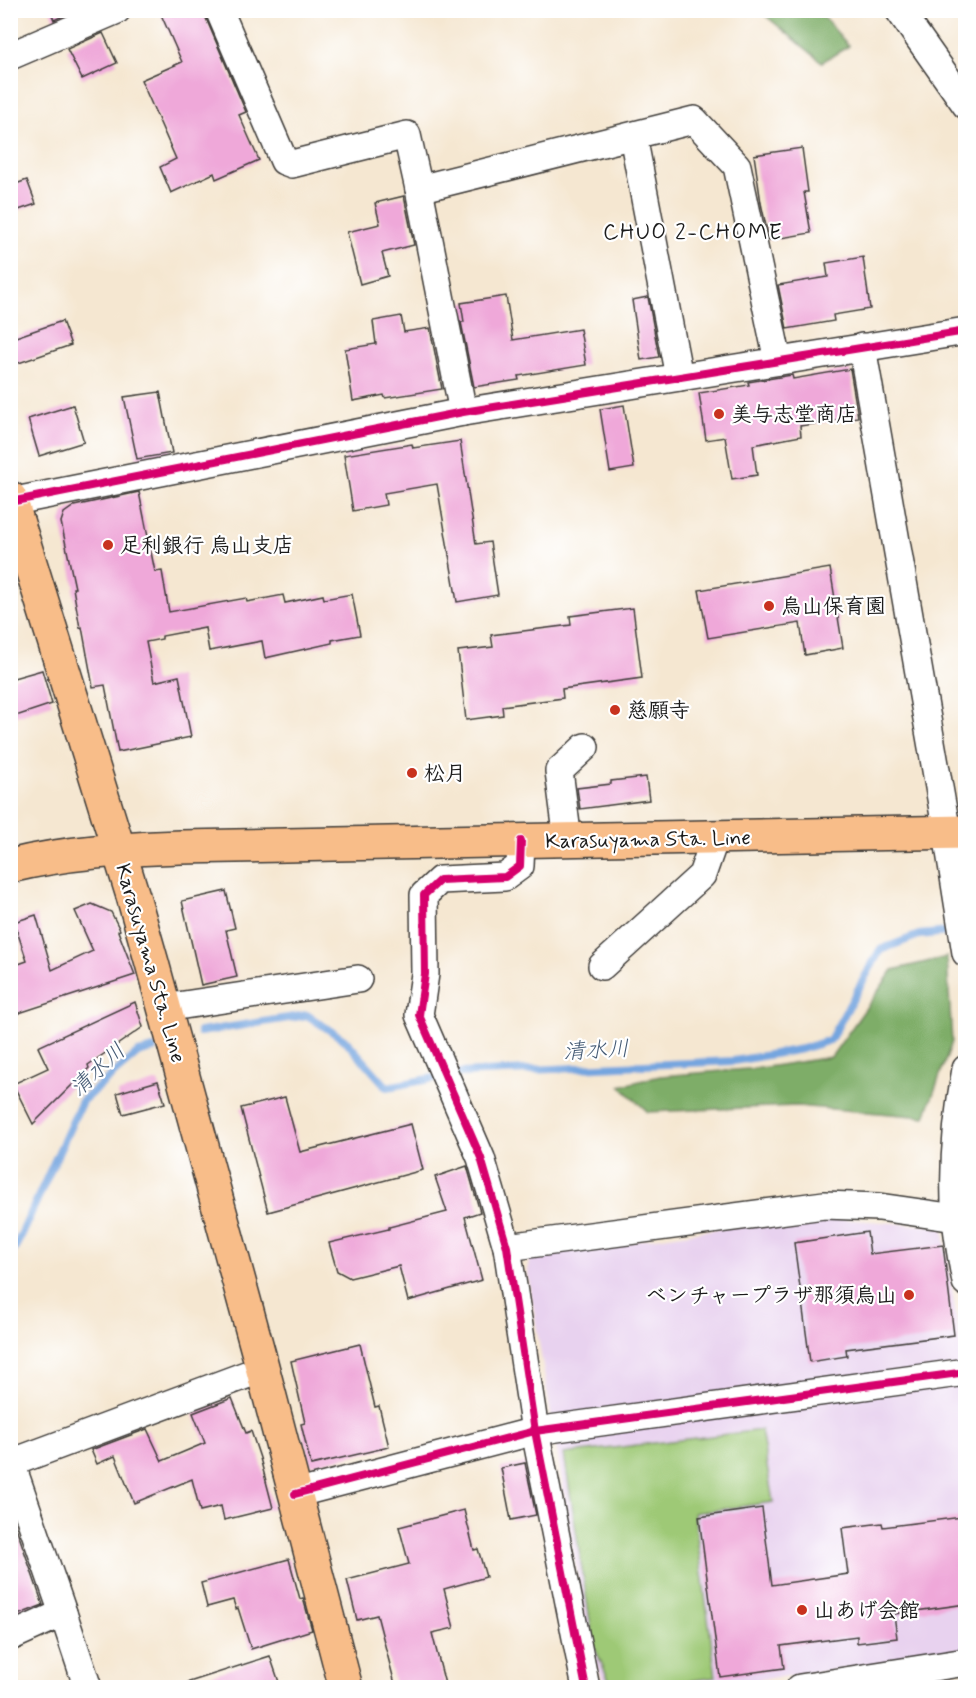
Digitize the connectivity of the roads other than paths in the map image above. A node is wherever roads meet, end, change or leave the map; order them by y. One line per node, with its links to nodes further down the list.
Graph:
1 (117, 10): 4 (street)
2 (219, 10): 7 (street)
3 (899, 10): 5 (street)
4 (10, 56)
5 (966, 105)
6 (633, 136): 7 (street); 10 (street); 11 (street)
7 (419, 189): 12 (street)
8 (966, 331): 9 (street)
9 (862, 347): 10 (street); 15 (street)
10 (778, 361): 11 (street)
11 (679, 377): 12 (street)
12 (463, 412): 13 (street)
13 (11, 501): 19 (main road)
14 (585, 747): 17 (street)
15 (956, 832): 16 (main road, Karasuyama Sta. Line); 21 (street)
16 (715, 838): 17 (main road, Karasuyama Sta. Line); 22 (street)
17 (568, 841): 18 (main road, Karasuyama Sta. Line)
18 (521, 842): 19 (main road, Karasuyama Sta. Line); 27 (street)
19 (118, 849): 20 (main road); 24 (main road, Karasuyama Sta. Line)
20 (10, 866)
21 (965, 948)
22 (602, 966)
23 (358, 979): 24 (street)
24 (164, 1008): 29 (main road, Karasuyama Sta. Line)
25 (966, 1069): 26 (street)
26 (961, 1217): 27 (street); 28 (street)
27 (507, 1247): 31 (street)
28 (966, 1282)
29 (262, 1369): 32 (main road, Karasuyama Sta. Line); 33 (street)
30 (966, 1372): 31 (street)
31 (535, 1431): 32 (street); 38 (street)
32 (295, 1494): 37 (main road, Karasuyama Sta. Line)
33 (63, 1613): 34 (street); 36 (street)
34 (10, 1636)
35 (966, 1662): 39 (street)
36 (87, 1688)
37 (346, 1688)
38 (586, 1688)
39 (800, 1688)

